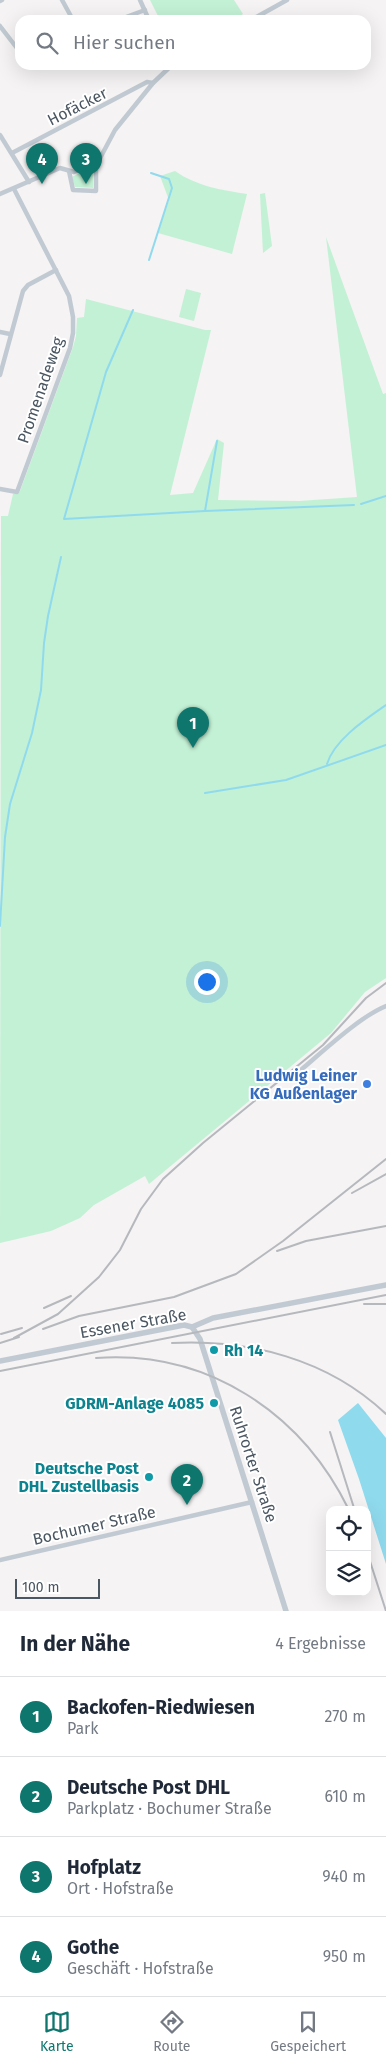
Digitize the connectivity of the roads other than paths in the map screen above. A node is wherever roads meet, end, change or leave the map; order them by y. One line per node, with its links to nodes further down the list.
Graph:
1 (62, 0): 5 (street)
2 (140, 0): 4 (street)
3 (287, 0): 8 (street)
4 (145, 10): 6 (street); 7 (street)
5 (70, 15)
6 (132, 15)
7 (147, 15)
8 (260, 15)
9 (0, 26): 10 (street)
10 (15, 46)
11 (166, 70): 12 (street)
12 (152, 83): 14 (street, Hofäcker); 15 (street)
13 (0, 134): 14 (street)
14 (12, 153): 17 (street)
15 (98, 162): 16 (street); 16 (street)
16 (69, 171): 17 (street)
17 (29, 182): 18 (street)
18 (14, 188): 19 (street); 20 (street, Promenadeweg)
19 (0, 194)
20 (56, 270): 22 (street); 24 (street, Promenadeweg)
21 (0, 332): 22 (street)
22 (10, 334): 23 (street)
23 (0, 375)
24 (0, 489)
25 (386, 1006): 26 (street)
26 (296, 1074)
27 (386, 1285): 28 (street, Essener Straße)
28 (192, 1327): 29 (street, Essener Straße); 30 (street, Ruhrorter Straße)
29 (0, 1361)
30 (252, 1502): 31 (street, Bochumer Straße); 32 (street, Ruhrorter Straße)
31 (0, 1560)
32 (286, 1611)

